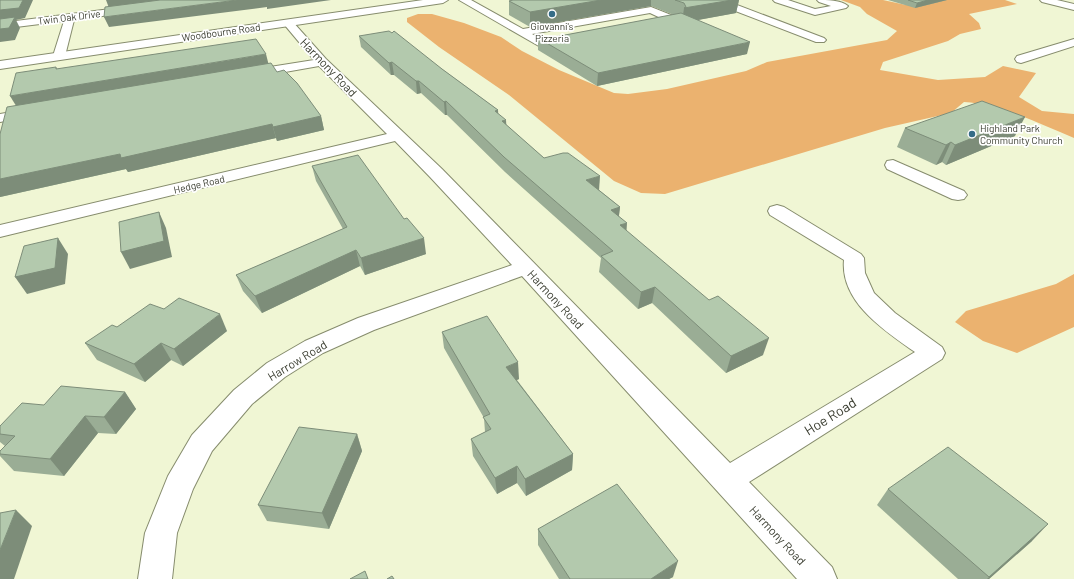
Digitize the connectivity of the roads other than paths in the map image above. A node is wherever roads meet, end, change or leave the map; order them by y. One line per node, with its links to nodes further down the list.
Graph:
1 (443, 0): 12 (street, Woodbourne Road)
2 (464, 0): 10 (street)
3 (715, 0): 17 (street)
4 (778, 0): 5 (street)
5 (822, 0)
6 (1045, 0): 7 (street)
7 (1074, 7)
8 (147, 8): 11 (street, Twin Oak Drive)
9 (500, 9): 10 (street)
10 (485, 12): 15 (street)
11 (70, 17): 13 (street, Twin Oak Drive); 19 (street)
12 (288, 23): 19 (street, Woodbourne Road); 21 (street, Harmony Road)
13 (0, 26)
14 (645, 27): 15 (street)
15 (522, 33): 16 (street)
16 (575, 40)
17 (820, 40)
18 (1074, 42): 20 (street)
19 (59, 56): 22 (street, Woodbourne Road)
20 (1021, 59)
21 (322, 62): 23 (street); 26 (street, Harmony Road)
22 (0, 65)
23 (230, 77)
24 (46, 110): 25 (street)
25 (0, 118)
26 (398, 136): 30 (street, Hedge Road); 31 (street, Harmony Road)
27 (893, 165): 28 (street)
28 (958, 195)
29 (777, 211): 32 (street, Hoe Road)
30 (0, 232)
31 (526, 267): 32 (street, Harmony Road); 33 (street, Harrow Road)
32 (727, 480): 34 (street, Harmony Road)
33 (155, 579)
34 (820, 579)

